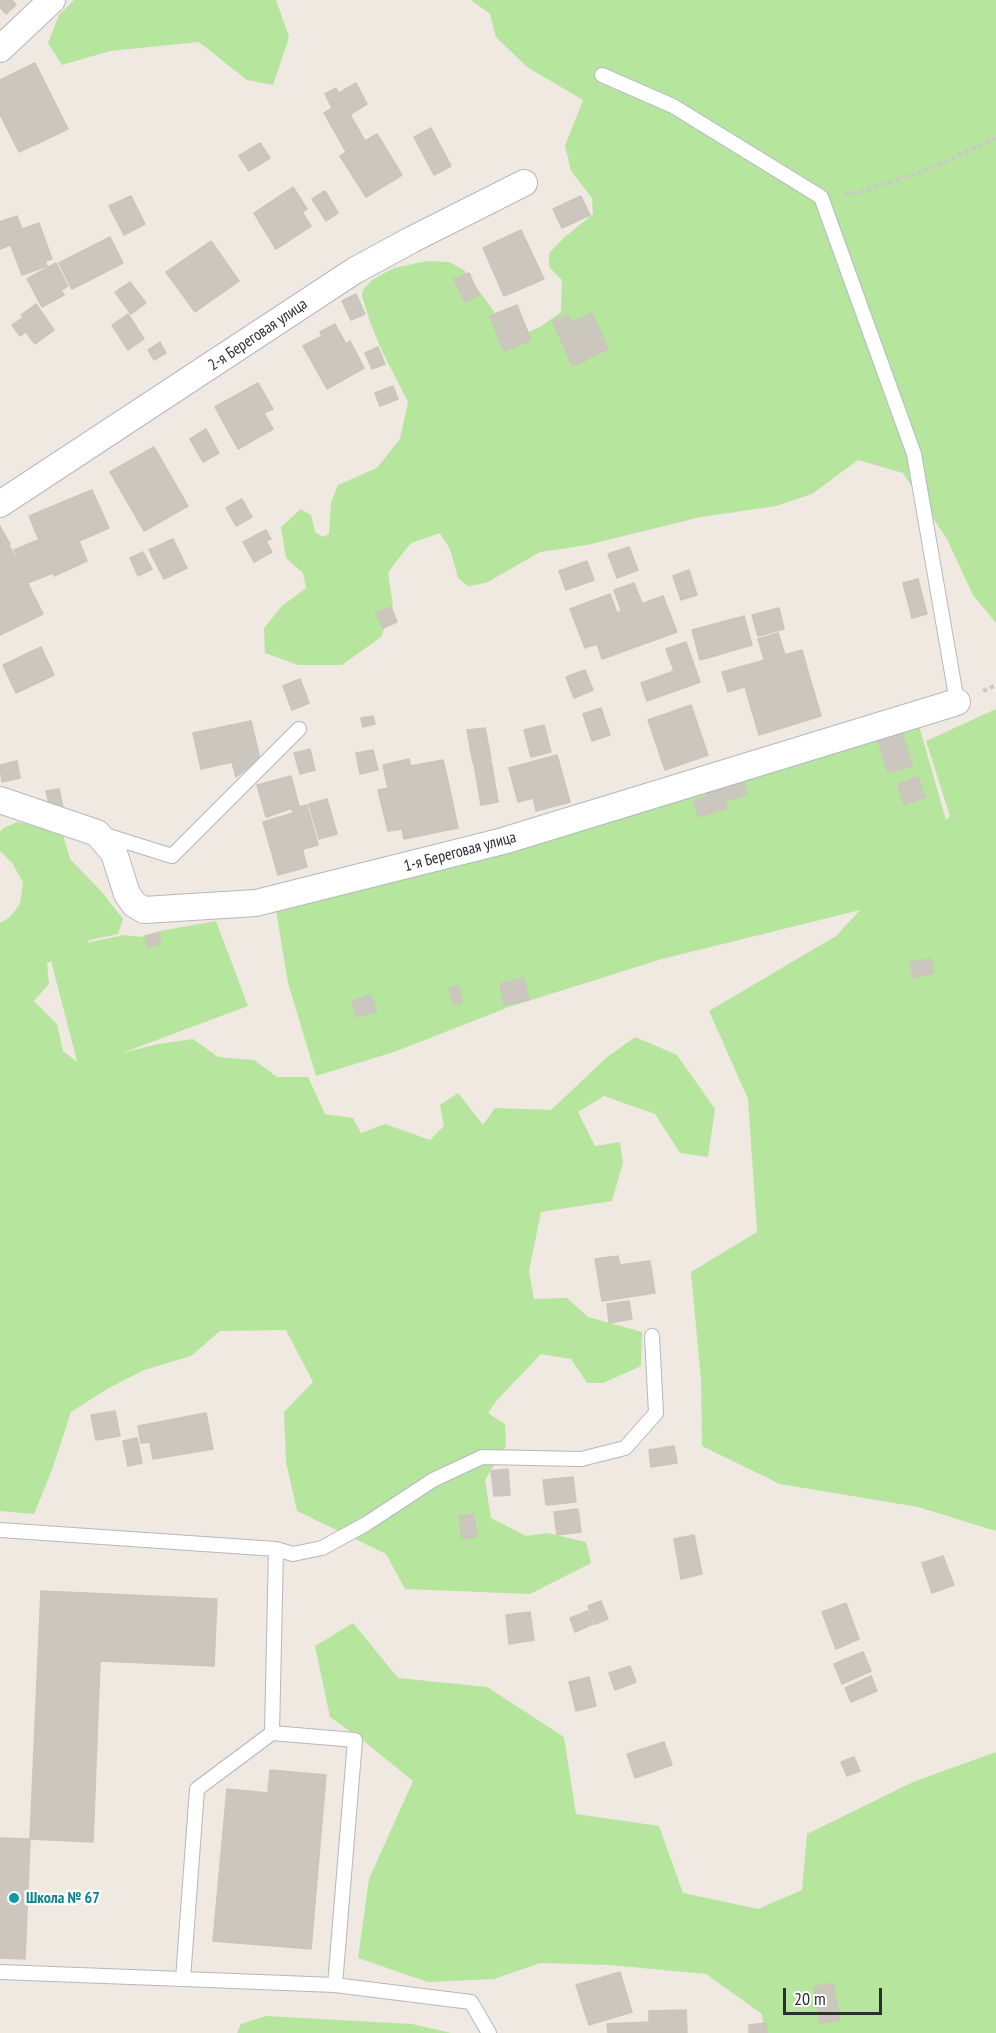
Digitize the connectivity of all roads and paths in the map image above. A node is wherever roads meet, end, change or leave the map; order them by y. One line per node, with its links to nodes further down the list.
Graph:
1 (52, 0): 2 (street)
2 (0, 49)
3 (602, 75): 6 (lane)
4 (996, 138): 6 (path)
5 (524, 183): 7 (street, 2-я Береговая улица)
6 (821, 197): 8 (lane)
7 (0, 504)
8 (957, 702): 11 (street, 1-я Береговая улица)
9 (299, 729): 11 (lane)
10 (0, 800): 11 (street)
11 (97, 833)
12 (652, 1336): 14 (lane)
13 (0, 1530): 14 (lane)
14 (276, 1549): 15 (lane)
15 (272, 1733): 17 (lane); 18 (lane)
16 (0, 1972): 17 (lane)
17 (183, 1978): 18 (lane)
18 (335, 1985): 19 (lane)
19 (489, 2033)

